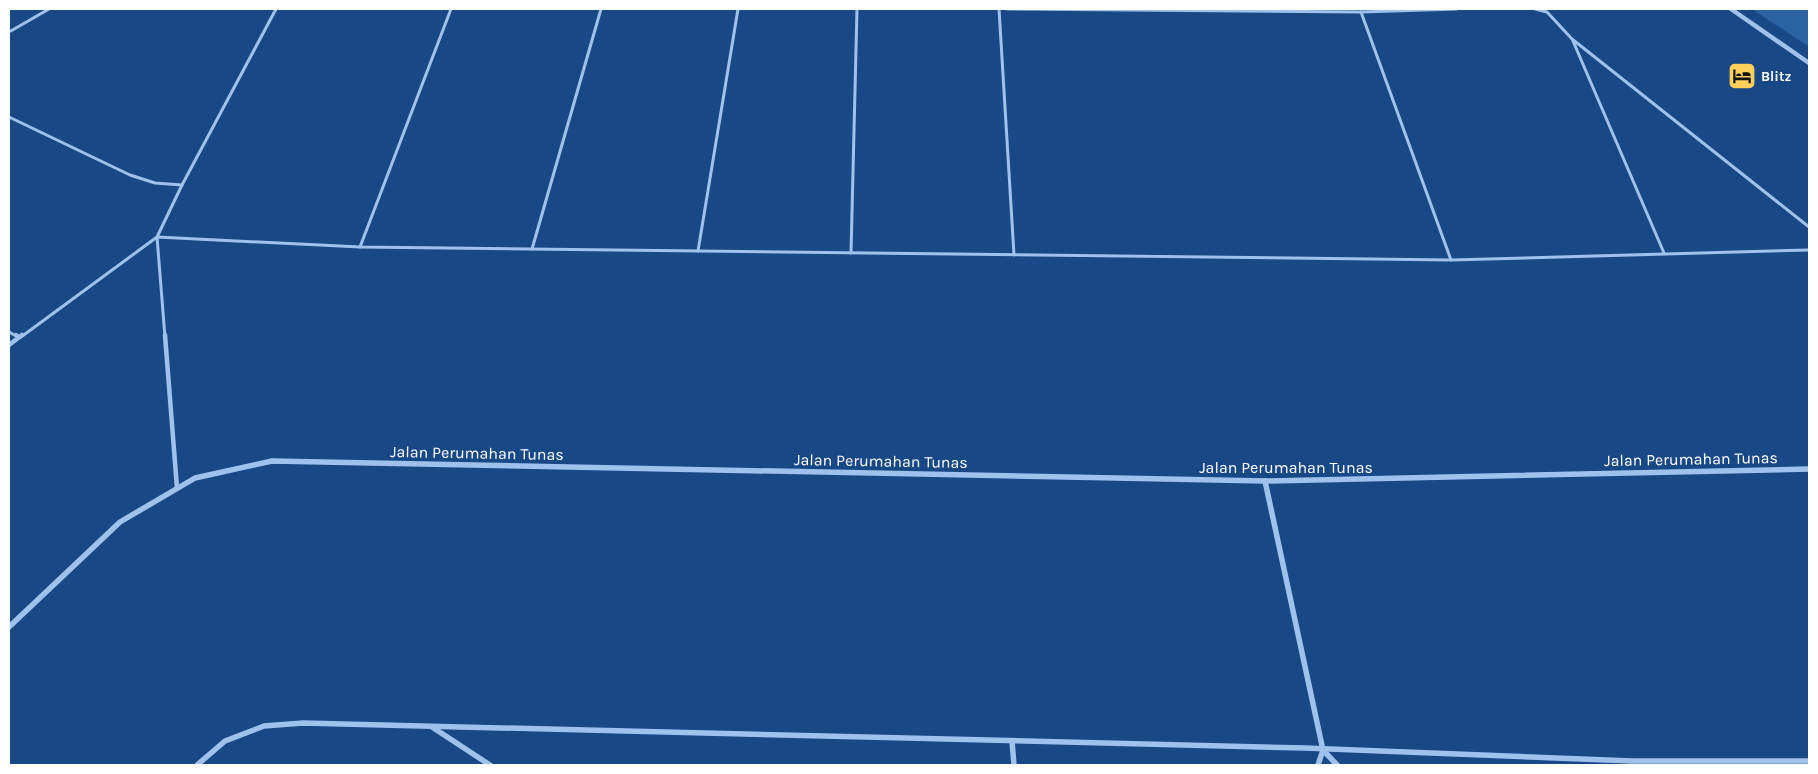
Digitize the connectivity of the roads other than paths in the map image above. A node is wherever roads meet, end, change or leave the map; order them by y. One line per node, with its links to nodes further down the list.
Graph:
1 (49, 9): 13 (lane)
2 (276, 9): 17 (lane)
3 (451, 9): 20 (lane)
4 (601, 9): 21 (lane)
5 (738, 9): 23 (lane)
6 (857, 9): 25 (lane)
7 (1000, 9): 26 (lane)
8 (1007, 9): 12 (lane)
9 (1457, 9): 12 (lane)
10 (1535, 9): 14 (lane)
11 (1731, 9): 15 (street)
12 (1361, 12): 27 (lane)
13 (9, 32)
14 (1572, 39): 18 (lane); 24 (lane)
15 (1809, 63)
16 (9, 117): 17 (lane)
17 (182, 185): 19 (lane)
18 (1809, 227)
19 (156, 237): 20 (lane); 29 (lane); 33 (lane)
20 (360, 247): 21 (lane)
21 (532, 249): 23 (lane)
22 (1809, 250): 24 (lane)
23 (698, 251): 25 (lane)
24 (1664, 252): 27 (lane)
25 (851, 253): 26 (lane)
26 (1014, 254): 27 (lane)
27 (1451, 260)
28 (9, 332): 29 (lane)
29 (19, 337): 30 (lane)
30 (9, 345)
31 (1809, 469): 32 (street, Jalan Perumahan Tunas)
32 (1265, 481): 33 (street, Jalan Perumahan Tunas); 37 (street)
33 (177, 488): 34 (street, Jalan Perumahan Tunas)
34 (9, 627)
35 (431, 726): 36 (street); 40 (street); 41 (street)
36 (1012, 741): 37 (street); 42 (street)
37 (1324, 750): 39 (street); 43 (street); 44 (street)
38 (1809, 761): 39 (street)
39 (1633, 763)
40 (197, 765)
41 (490, 765)
42 (1014, 765)
43 (1318, 765)
44 (1337, 765)

